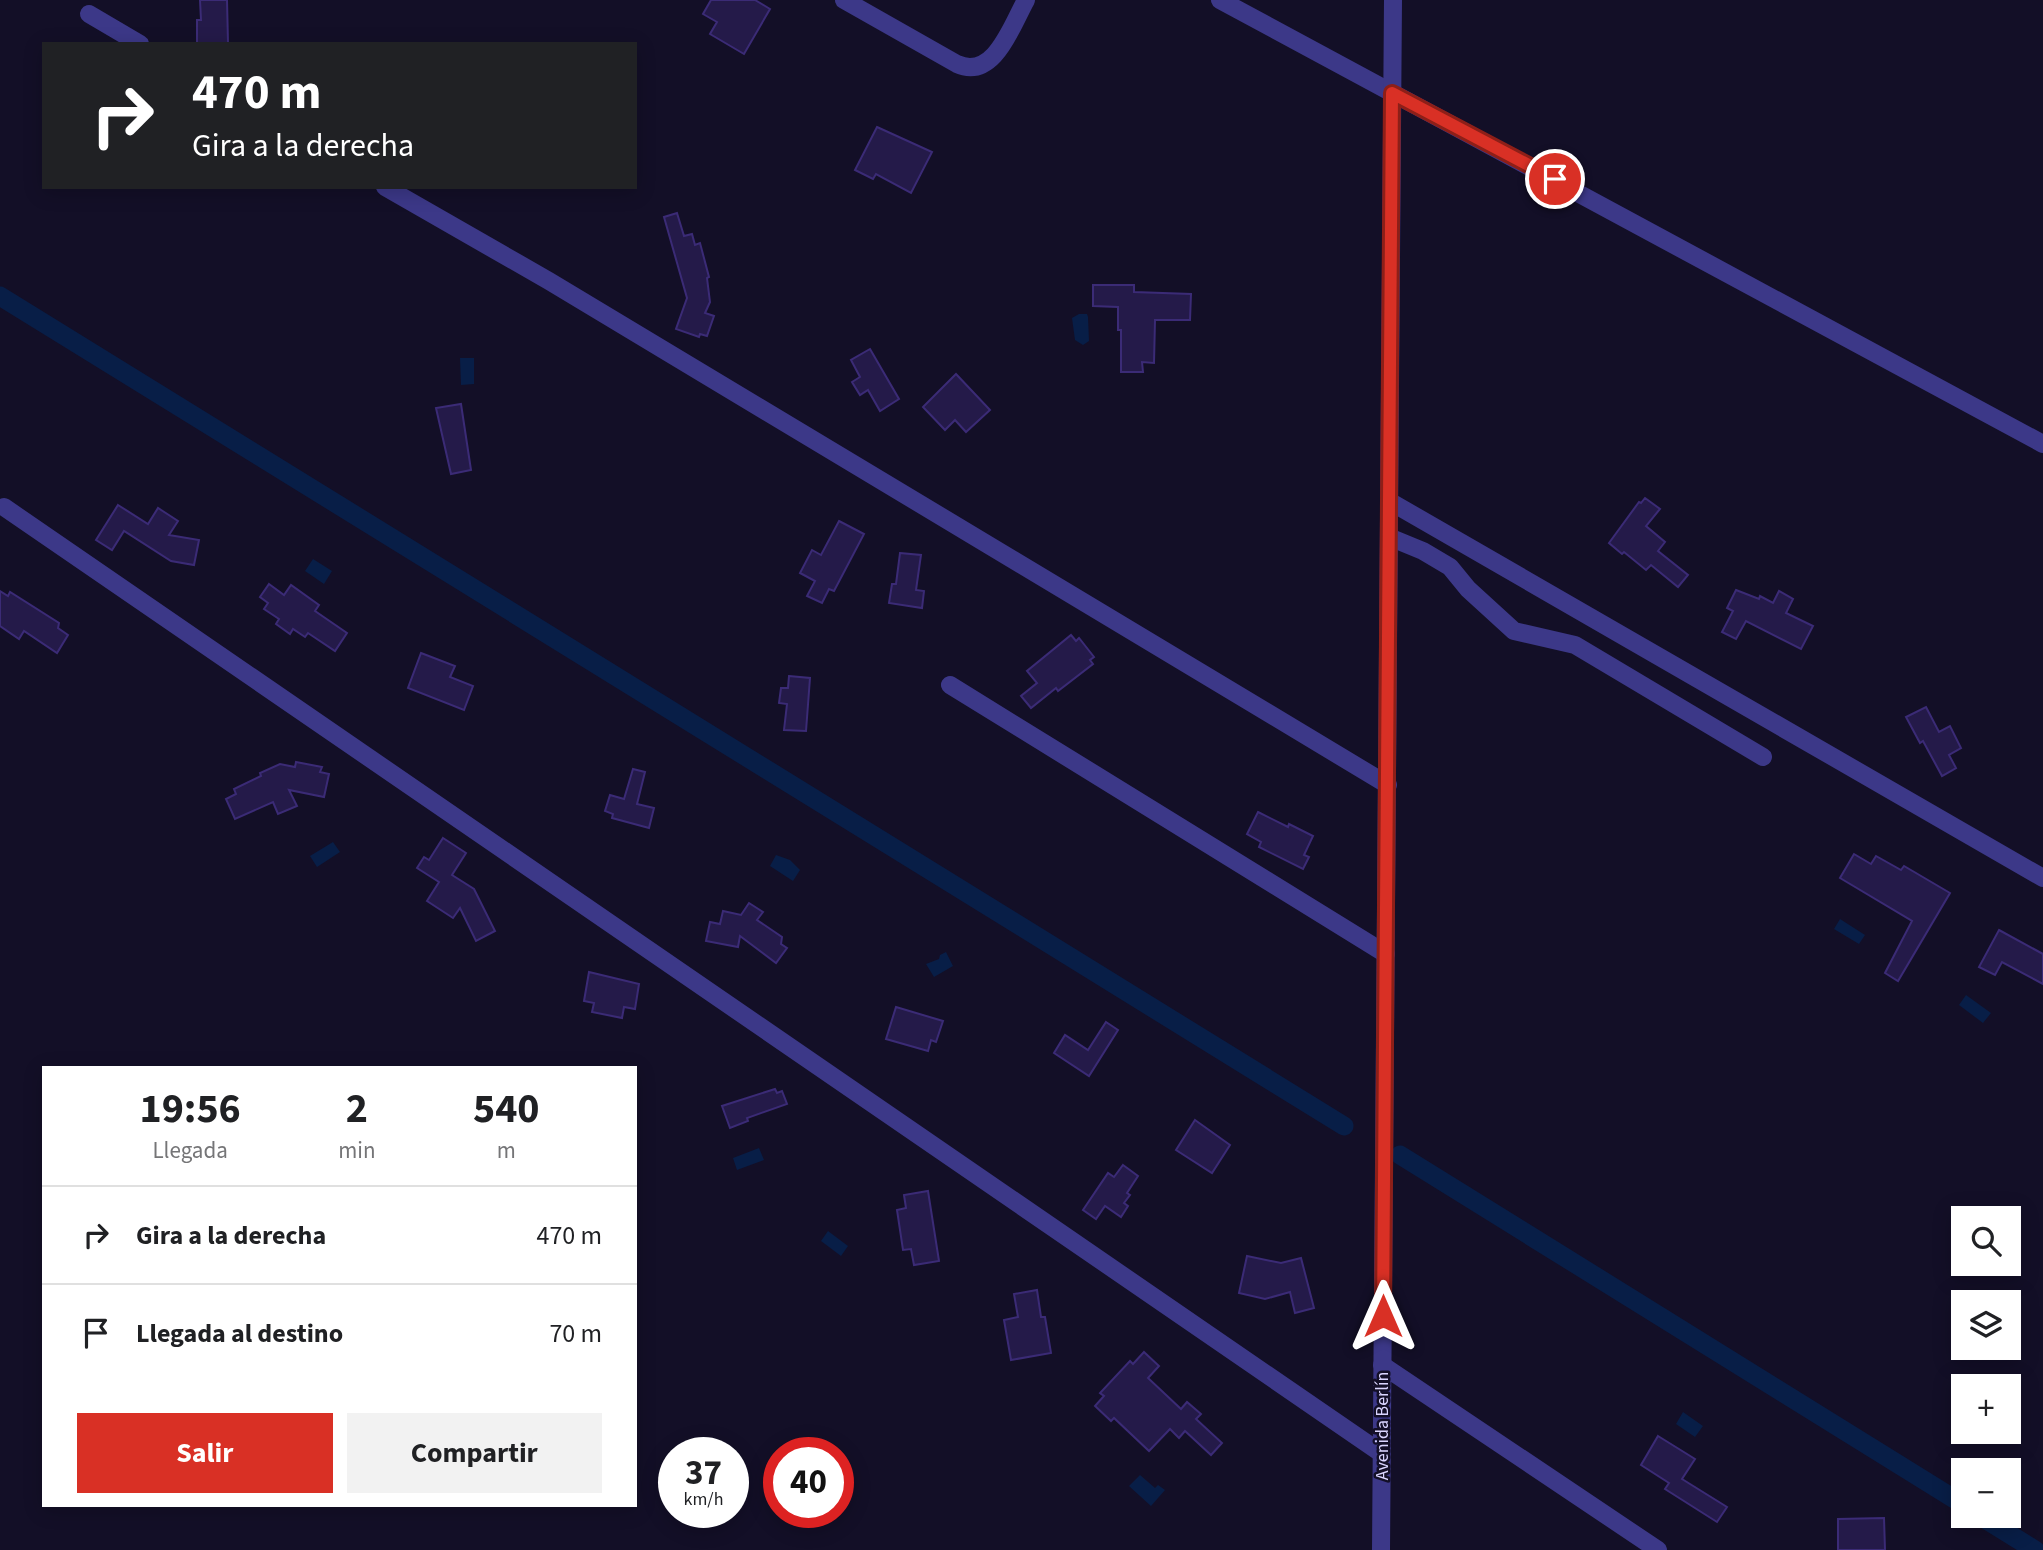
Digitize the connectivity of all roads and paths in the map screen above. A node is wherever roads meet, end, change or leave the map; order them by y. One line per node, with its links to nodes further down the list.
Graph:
1 (844, 0): 2 (street)
2 (1026, 0)
3 (1220, 0): 7 (street)
4 (1393, 0): 7 (street, Avenida Berlín)
5 (89, 14): 6 (street)
6 (137, 42)
7 (1392, 93): 9 (street); 10 (street, Avenida Berlín)
8 (388, 189): 15 (street)
9 (2043, 444)
10 (1389, 500): 12 (street, Avenida Berlín); 16 (street)
11 (4, 507): 19 (street)
12 (1389, 537): 14 (street); 15 (street, Avenida Berlín)
13 (950, 685): 17 (street)
14 (1763, 758)
15 (1388, 785): 17 (street, Avenida Berlín)
16 (2043, 878)
17 (1385, 954): 18 (street, Avenida Berlín)
18 (1382, 1365): 19 (street, Avenida Berlín); 21 (street)
19 (1381, 1452): 20 (street, Avenida Berlín)
20 (1381, 1550)
21 (1658, 1550)

